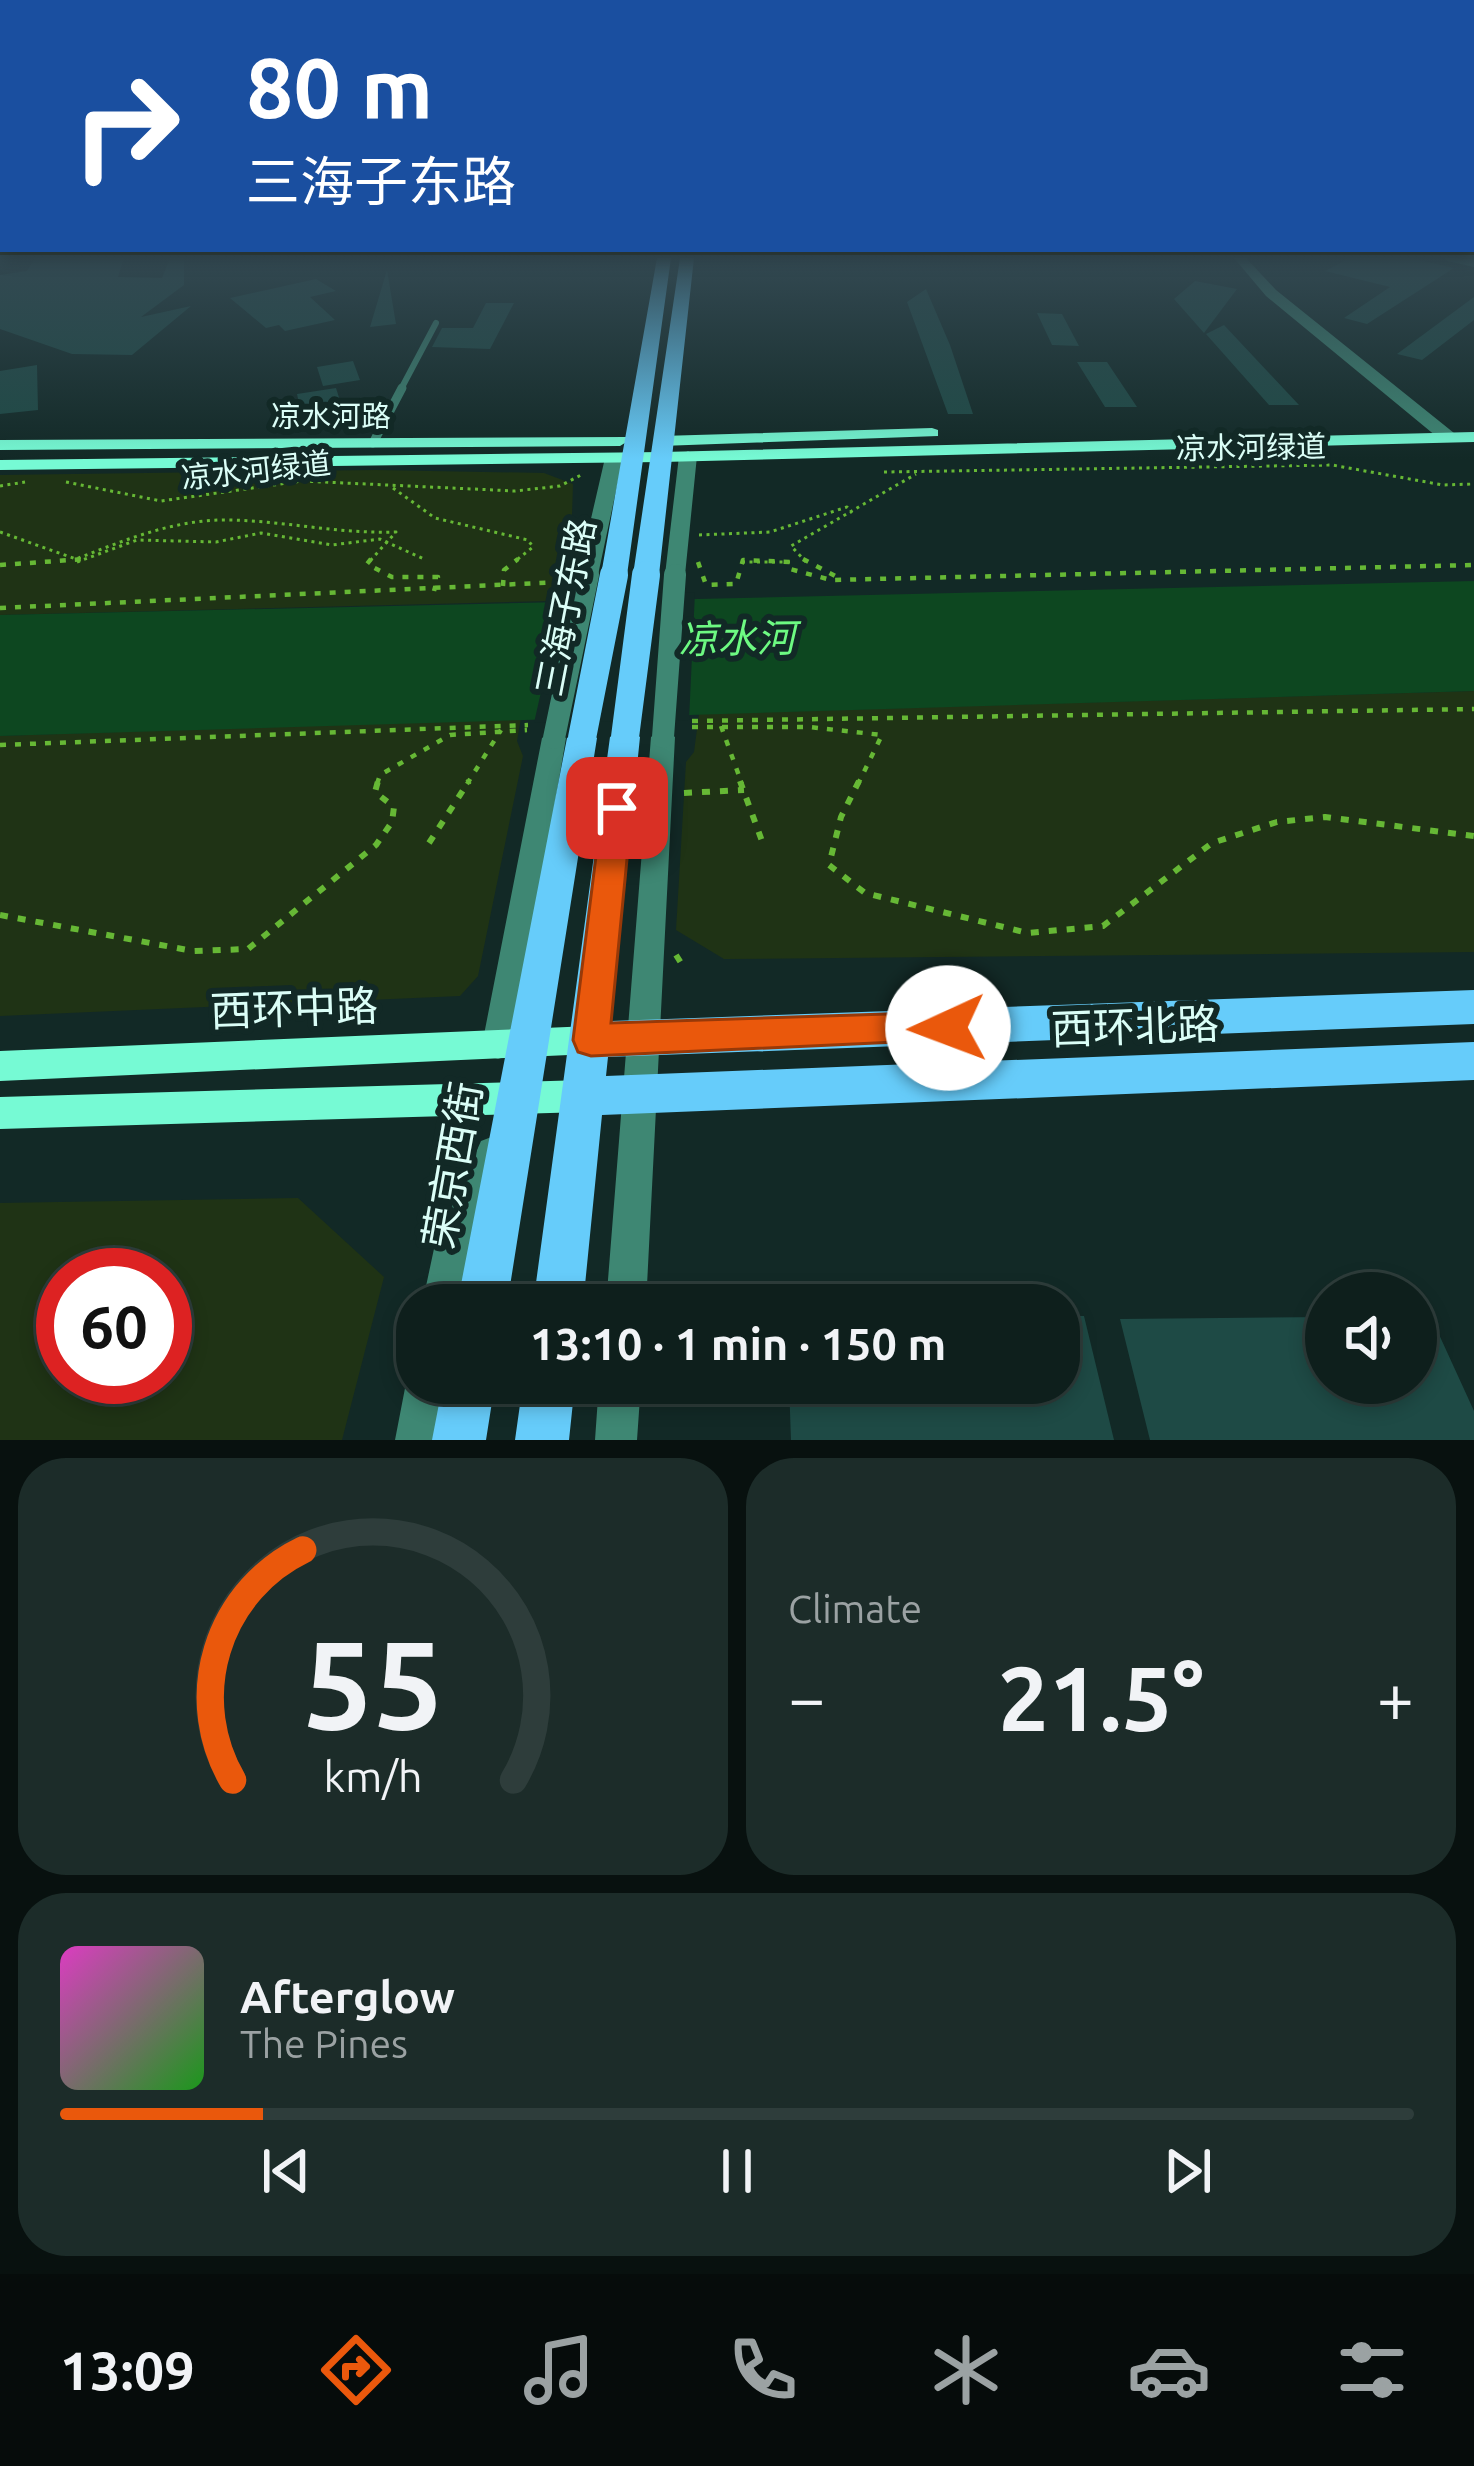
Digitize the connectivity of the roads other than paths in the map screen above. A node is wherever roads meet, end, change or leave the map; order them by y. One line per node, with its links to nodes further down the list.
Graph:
1 (435, 325): 8 (lane)
2 (652, 325): 11 (main road, 三海子东路)
3 (678, 325): 10 (main road, 三海子东路)
4 (1311, 325): 6 (street)
5 (1474, 425): 6 (street)
6 (1441, 431): 7 (street); 10 (street); 12 (street)
7 (1474, 437)
8 (373, 443): 9 (street, 凉水河路); 11 (street, 凉水河路)
9 (0, 445)
10 (662, 449): 11 (street, 凉水河路); 12 (street); 14 (main road, 三海子东路)
11 (628, 452): 13 (street, 凉水河路); 15 (main road, 三海子东路, bridge)
12 (688, 456): 14 (street)
13 (0, 465)
14 (665, 575): 16 (main road, 三海子东路, bridge); 17 (street, bridge)
15 (548, 740): 21 (street); 21 (main road, 三海子东路)
16 (623, 752): 17 (street); 20 (main road, 三海子东路)
17 (667, 803): 19 (street)
18 (1474, 1007): 19 (main road, 西环北路)
19 (640, 1039): 20 (main road, 西环北路); 24 (street)
20 (591, 1040): 21 (street, 西环中路); 26 (main road, 三海子东路)
21 (514, 1044): 23 (street, 西环中路); 25 (main road, 荣京西街)
22 (1474, 1061): 24 (main road, 西环北路)
23 (0, 1066)
24 (638, 1093): 26 (main road, 西环北路); 31 (street)
25 (518, 1095): 26 (street); 27 (street); 28 (street); 29 (main road, 荣京西街)
26 (584, 1096): 30 (main road)
27 (0, 1113)
28 (446, 1284)
29 (486, 1284)
30 (561, 1284)
31 (627, 1284)
32 (423, 1404): 36 (street)
33 (465, 1404): 37 (main road)
34 (546, 1404): 38 (main road)
35 (619, 1404): 39 (street)
36 (416, 1440)
37 (459, 1440)
38 (542, 1440)
39 (616, 1440)

